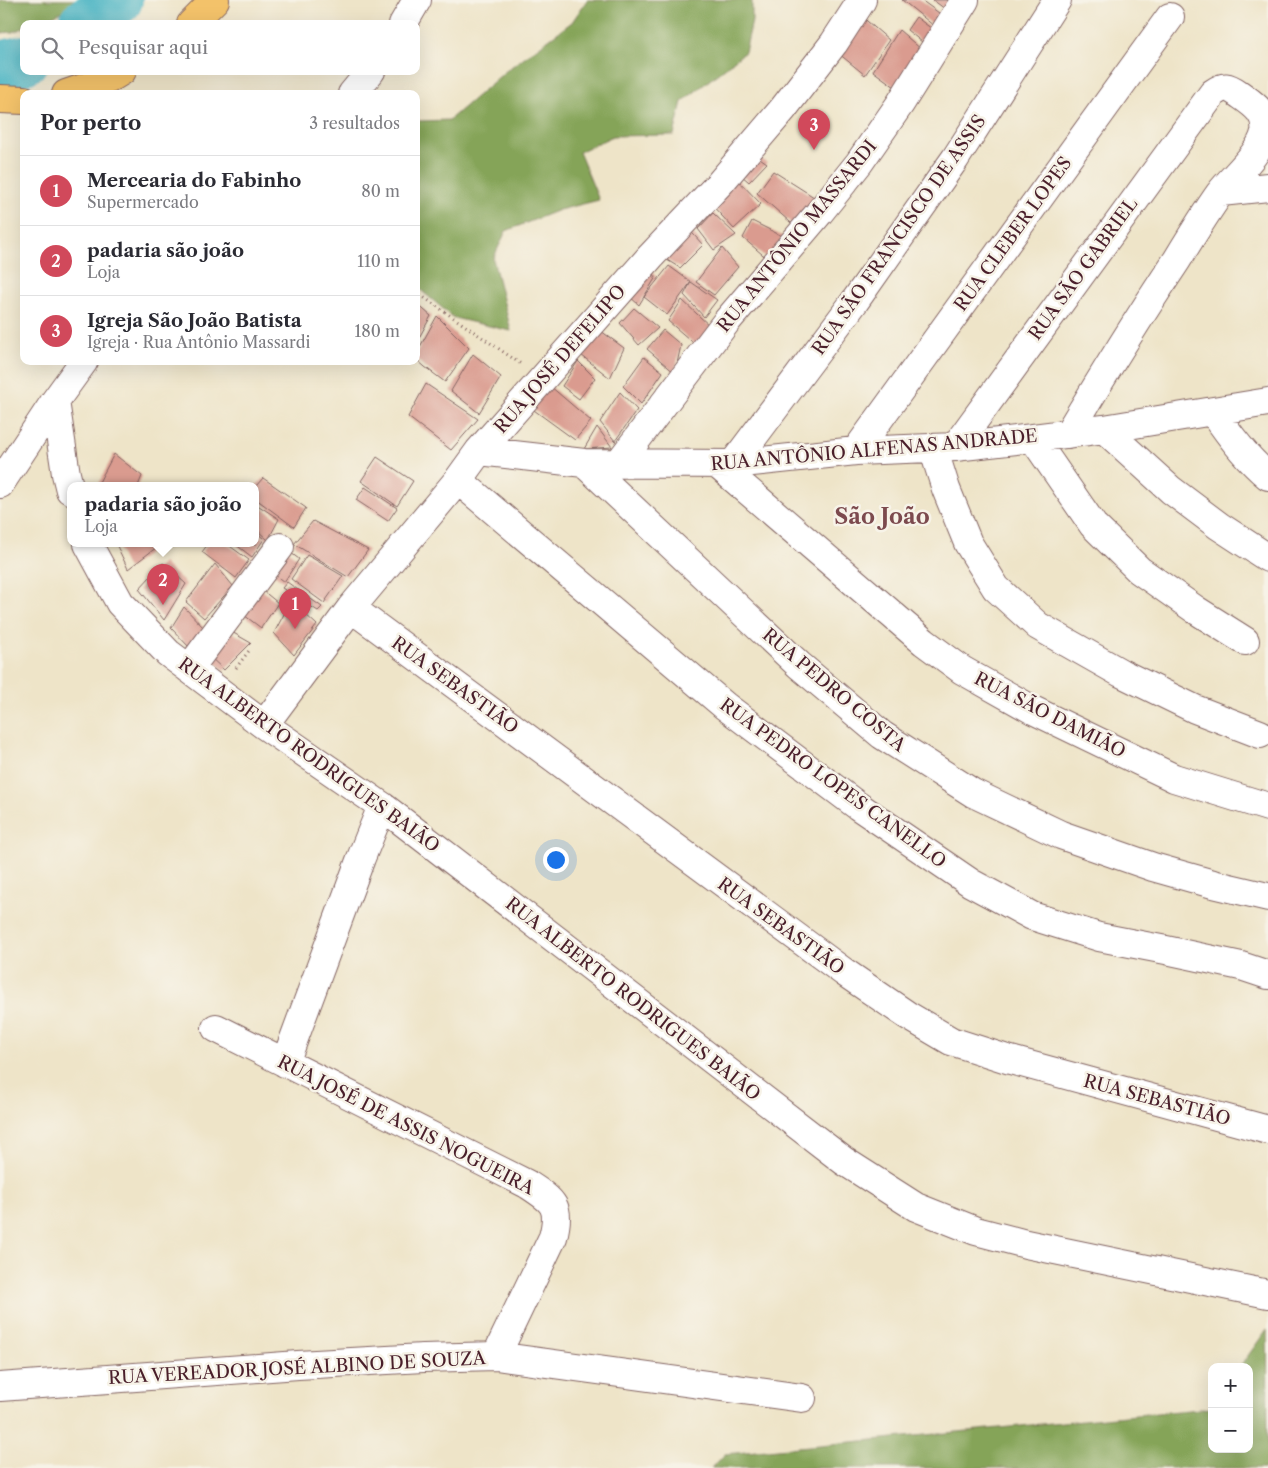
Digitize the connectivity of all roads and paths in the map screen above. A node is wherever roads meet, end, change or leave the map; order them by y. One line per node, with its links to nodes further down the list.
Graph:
1 (215, 0): 7 (main road)
2 (417, 0): 8 (street)
3 (862, 0): 19 (street, RUA JOSÉ DEFELIPO)
4 (965, 0): 30 (street, RUA ANTÔNIO MASSARDI)
5 (1057, 0): 31 (street, RUA SÃO FRANCISCO DE ASSIS)
6 (1170, 17): 28 (street, RUA CLEBER LOPES)
7 (195, 20)
8 (405, 20)
9 (116, 75): 11 (main road)
10 (368, 75): 12 (street)
11 (78, 90)
12 (355, 90)
13 (0, 99): 14 (main road)
14 (20, 100)
15 (1268, 186): 16 (street)
16 (1221, 192): 24 (street); 26 (street, RUA SÃO GABRIEL)
17 (420, 295): 19 (path)
18 (81, 365): 20 (street)
19 (543, 378): 27 (street, RUA JOSÉ DEFELIPO)
20 (55, 401): 34 (street); 35 (street)
21 (1268, 402): 22 (street, RUA ANTÔNIO ALFENAS ANDRADE)
22 (1213, 411): 23 (street, RUA ANTÔNIO ALFENAS ANDRADE); 32 (street)
23 (1104, 429): 24 (street, RUA ANTÔNIO ALFENAS ANDRADE); 38 (street)
24 (1068, 434): 25 (street, RUA ANTÔNIO ALFENAS ANDRADE)
25 (1033, 438): 26 (street, RUA ANTÔNIO ALFENAS ANDRADE); 40 (street)
26 (944, 447): 28 (street, RUA ANTÔNIO ALFENAS ANDRADE); 43 (street)
27 (479, 451): 29 (street, RUA ANTÔNIO ALFENAS ANDRADE); 33 (street, RUA JOSÉ DEFELIPO)
28 (856, 451): 31 (street, RUA ANTÔNIO ALFENAS ANDRADE)
29 (584, 463): 30 (street, RUA ANTÔNIO ALFENAS ANDRADE); 46 (street, RUA PEDRO COSTA)
30 (618, 464): 31 (street, RUA ANTÔNIO ALFENAS ANDRADE)
31 (726, 464): 45 (street, RUA SÃO DAMIÃO)
32 (1268, 476)
33 (458, 480): 39 (street, RUA JOSÉ DEFELIPO); 47 (street, RUA PEDRO LOPES CANELLO)
34 (68, 482)
35 (0, 484)
36 (90, 547): 41 (street, RUA ALBERTO RODRIGUES BAIÃO)
37 (280, 547): 41 (street)
38 (1268, 558)
39 (351, 608): 42 (street, RUA JOSÉ DEFELIPO); 50 (street, RUA SEBASTIÃO)
40 (1246, 641)
41 (189, 669): 42 (street, RUA ALBERTO RODRIGUES BAIÃO)
42 (264, 725): 44 (street, RUA ALBERTO RODRIGUES BAIÃO)
43 (1260, 734)
44 (382, 806): 49 (street); 51 (street, RUA ALBERTO RODRIGUES BAIÃO)
45 (1268, 807)
46 (1268, 897)
47 (1268, 975)
48 (216, 1028): 49 (street, RUA JOSÉ DE ASSIS NOGUEIRA)
49 (285, 1063): 52 (street, RUA JOSÉ DE ASSIS NOGUEIRA)
50 (1268, 1130)
51 (1268, 1294)
52 (496, 1356): 53 (street, RUA VEREADOR JOSÉ ALBINO DE SOUZA); 54 (street, RUA VEREADOR JOSÉ ALBINO DE SOUZA)
53 (0, 1387)
54 (802, 1398)

